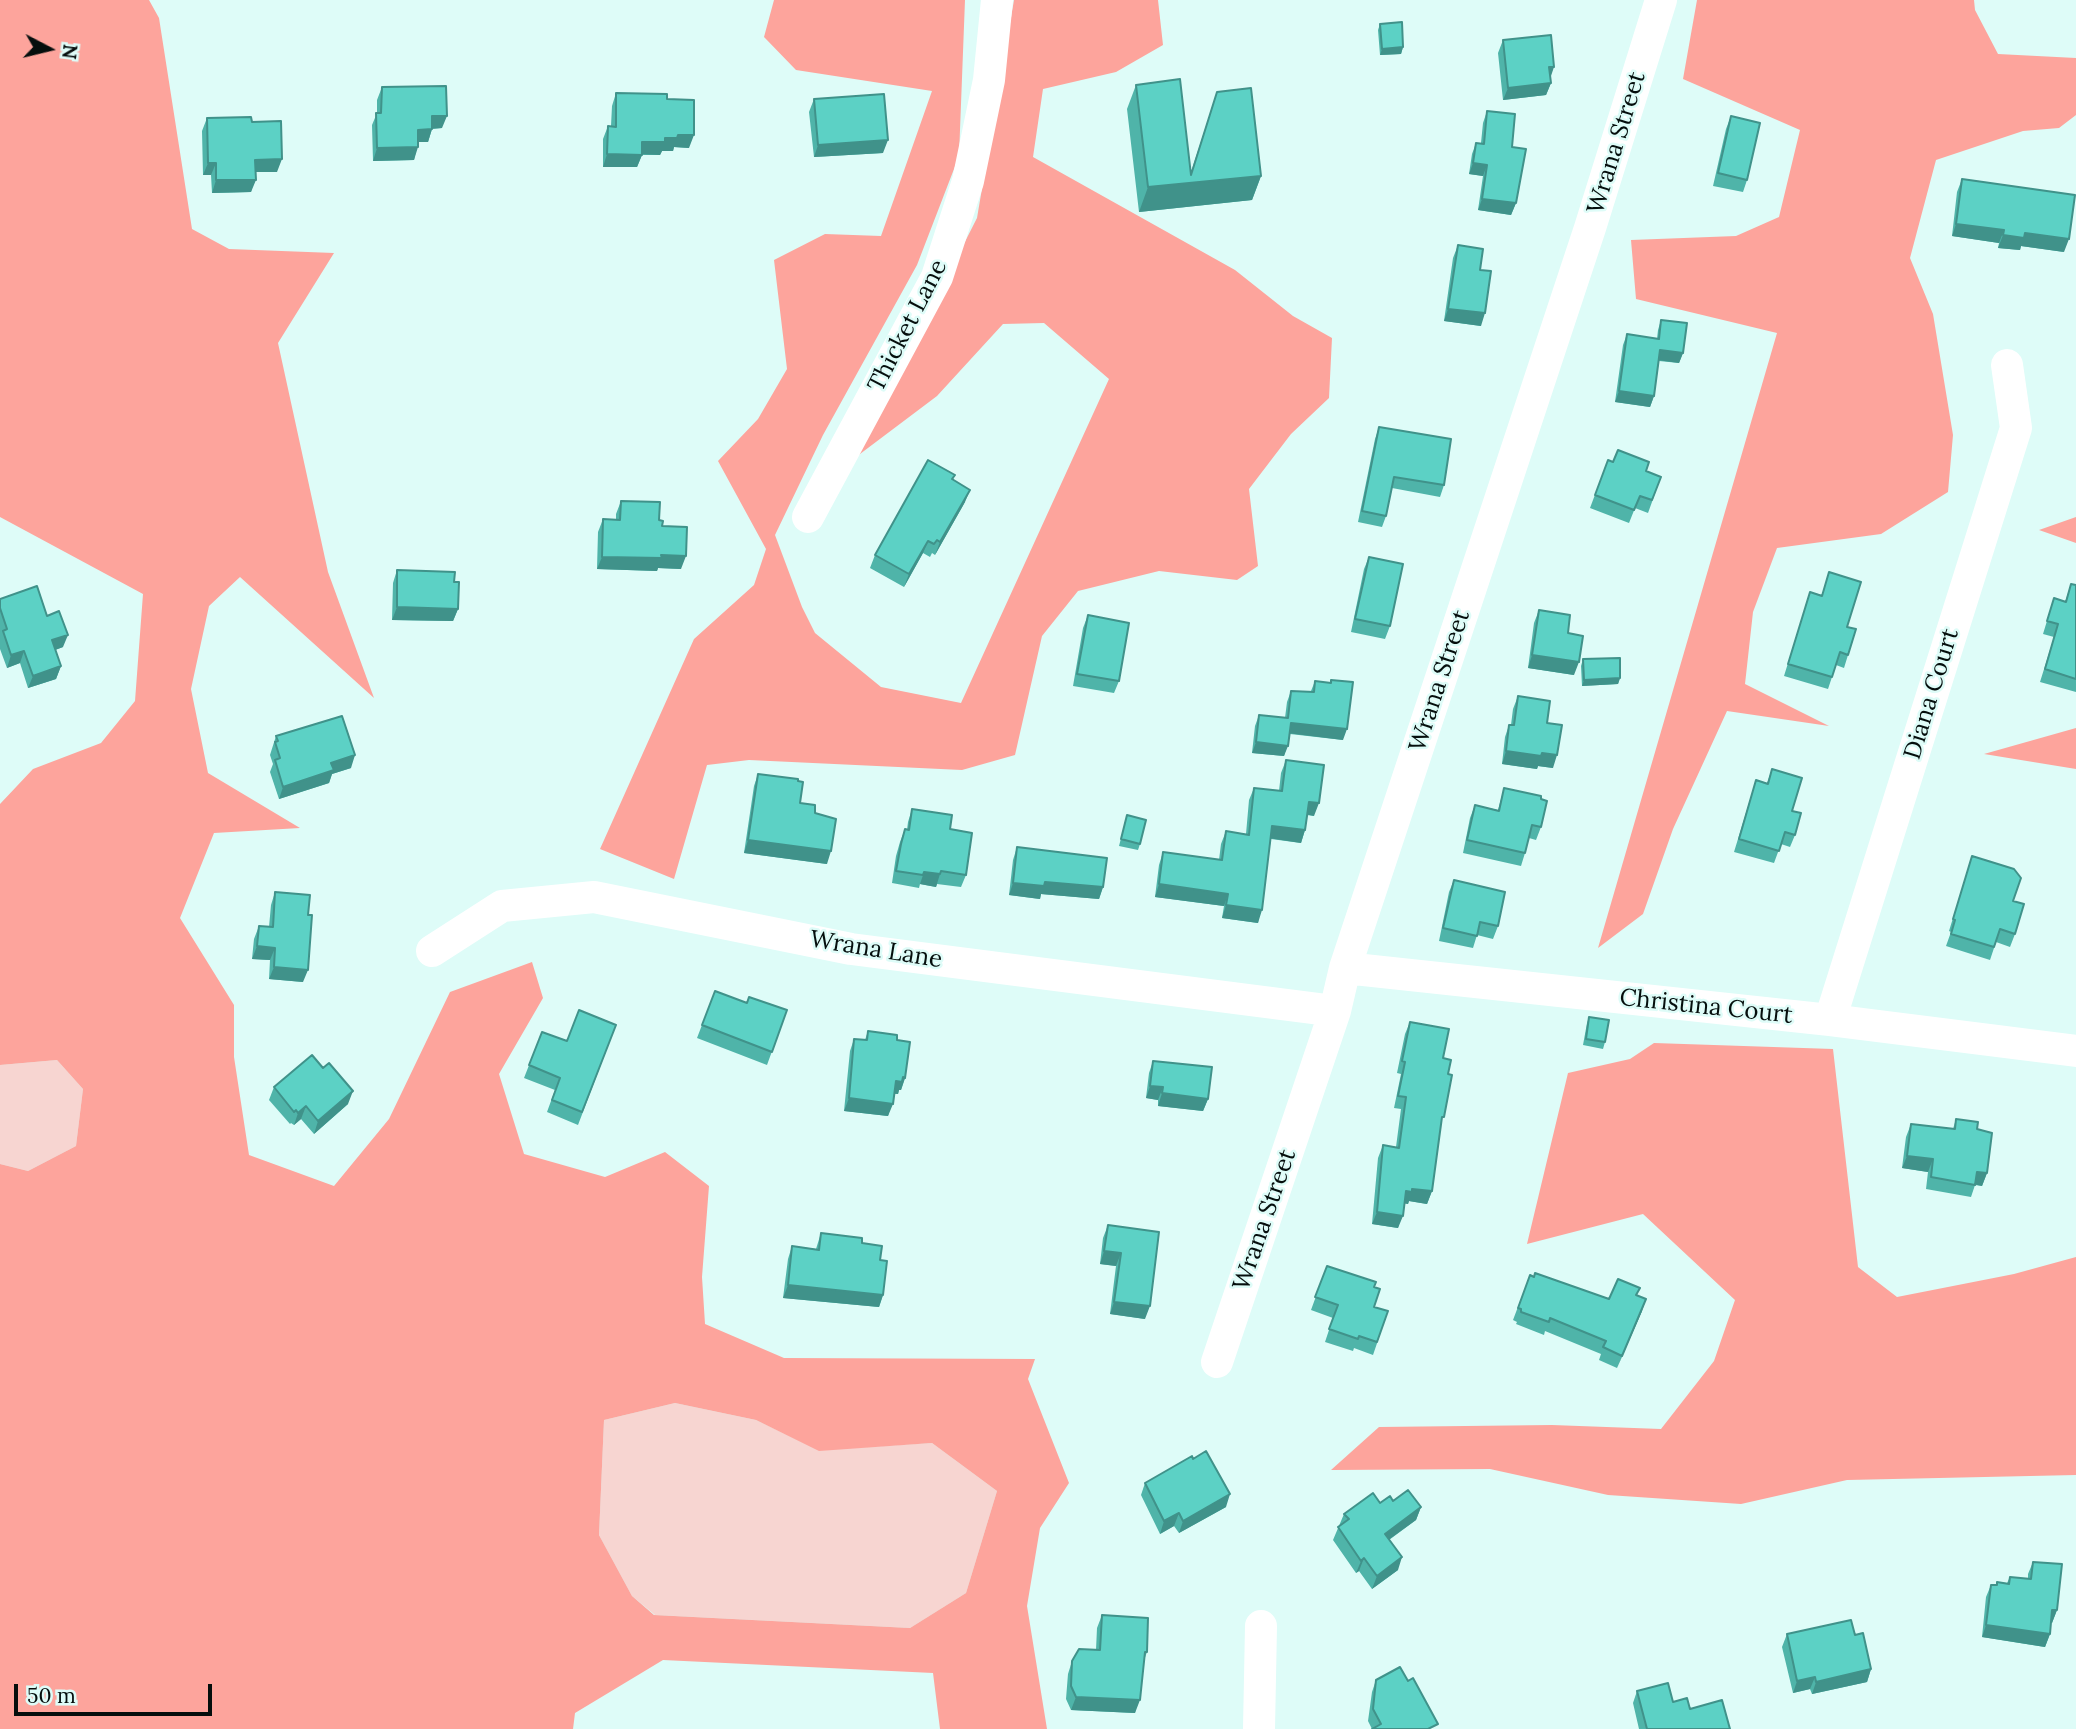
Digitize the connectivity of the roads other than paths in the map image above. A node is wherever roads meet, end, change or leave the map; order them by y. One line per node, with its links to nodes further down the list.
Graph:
1 (997, 0): 4 (street, Thicket Lane)
2 (1661, 0): 6 (street, Wrana Street)
3 (2007, 365): 8 (street, Diana Court)
4 (808, 517)
5 (432, 951): 7 (street, Wrana Lane)
6 (1345, 968): 7 (street, Wrana Street); 8 (street, Christina Court)
7 (1335, 1011): 10 (street, Wrana Street)
8 (1830, 1020): 9 (street, Christina Court)
9 (2071, 1051)
10 (1217, 1362)
11 (1261, 1626): 12 (street)
12 (1259, 1729)

